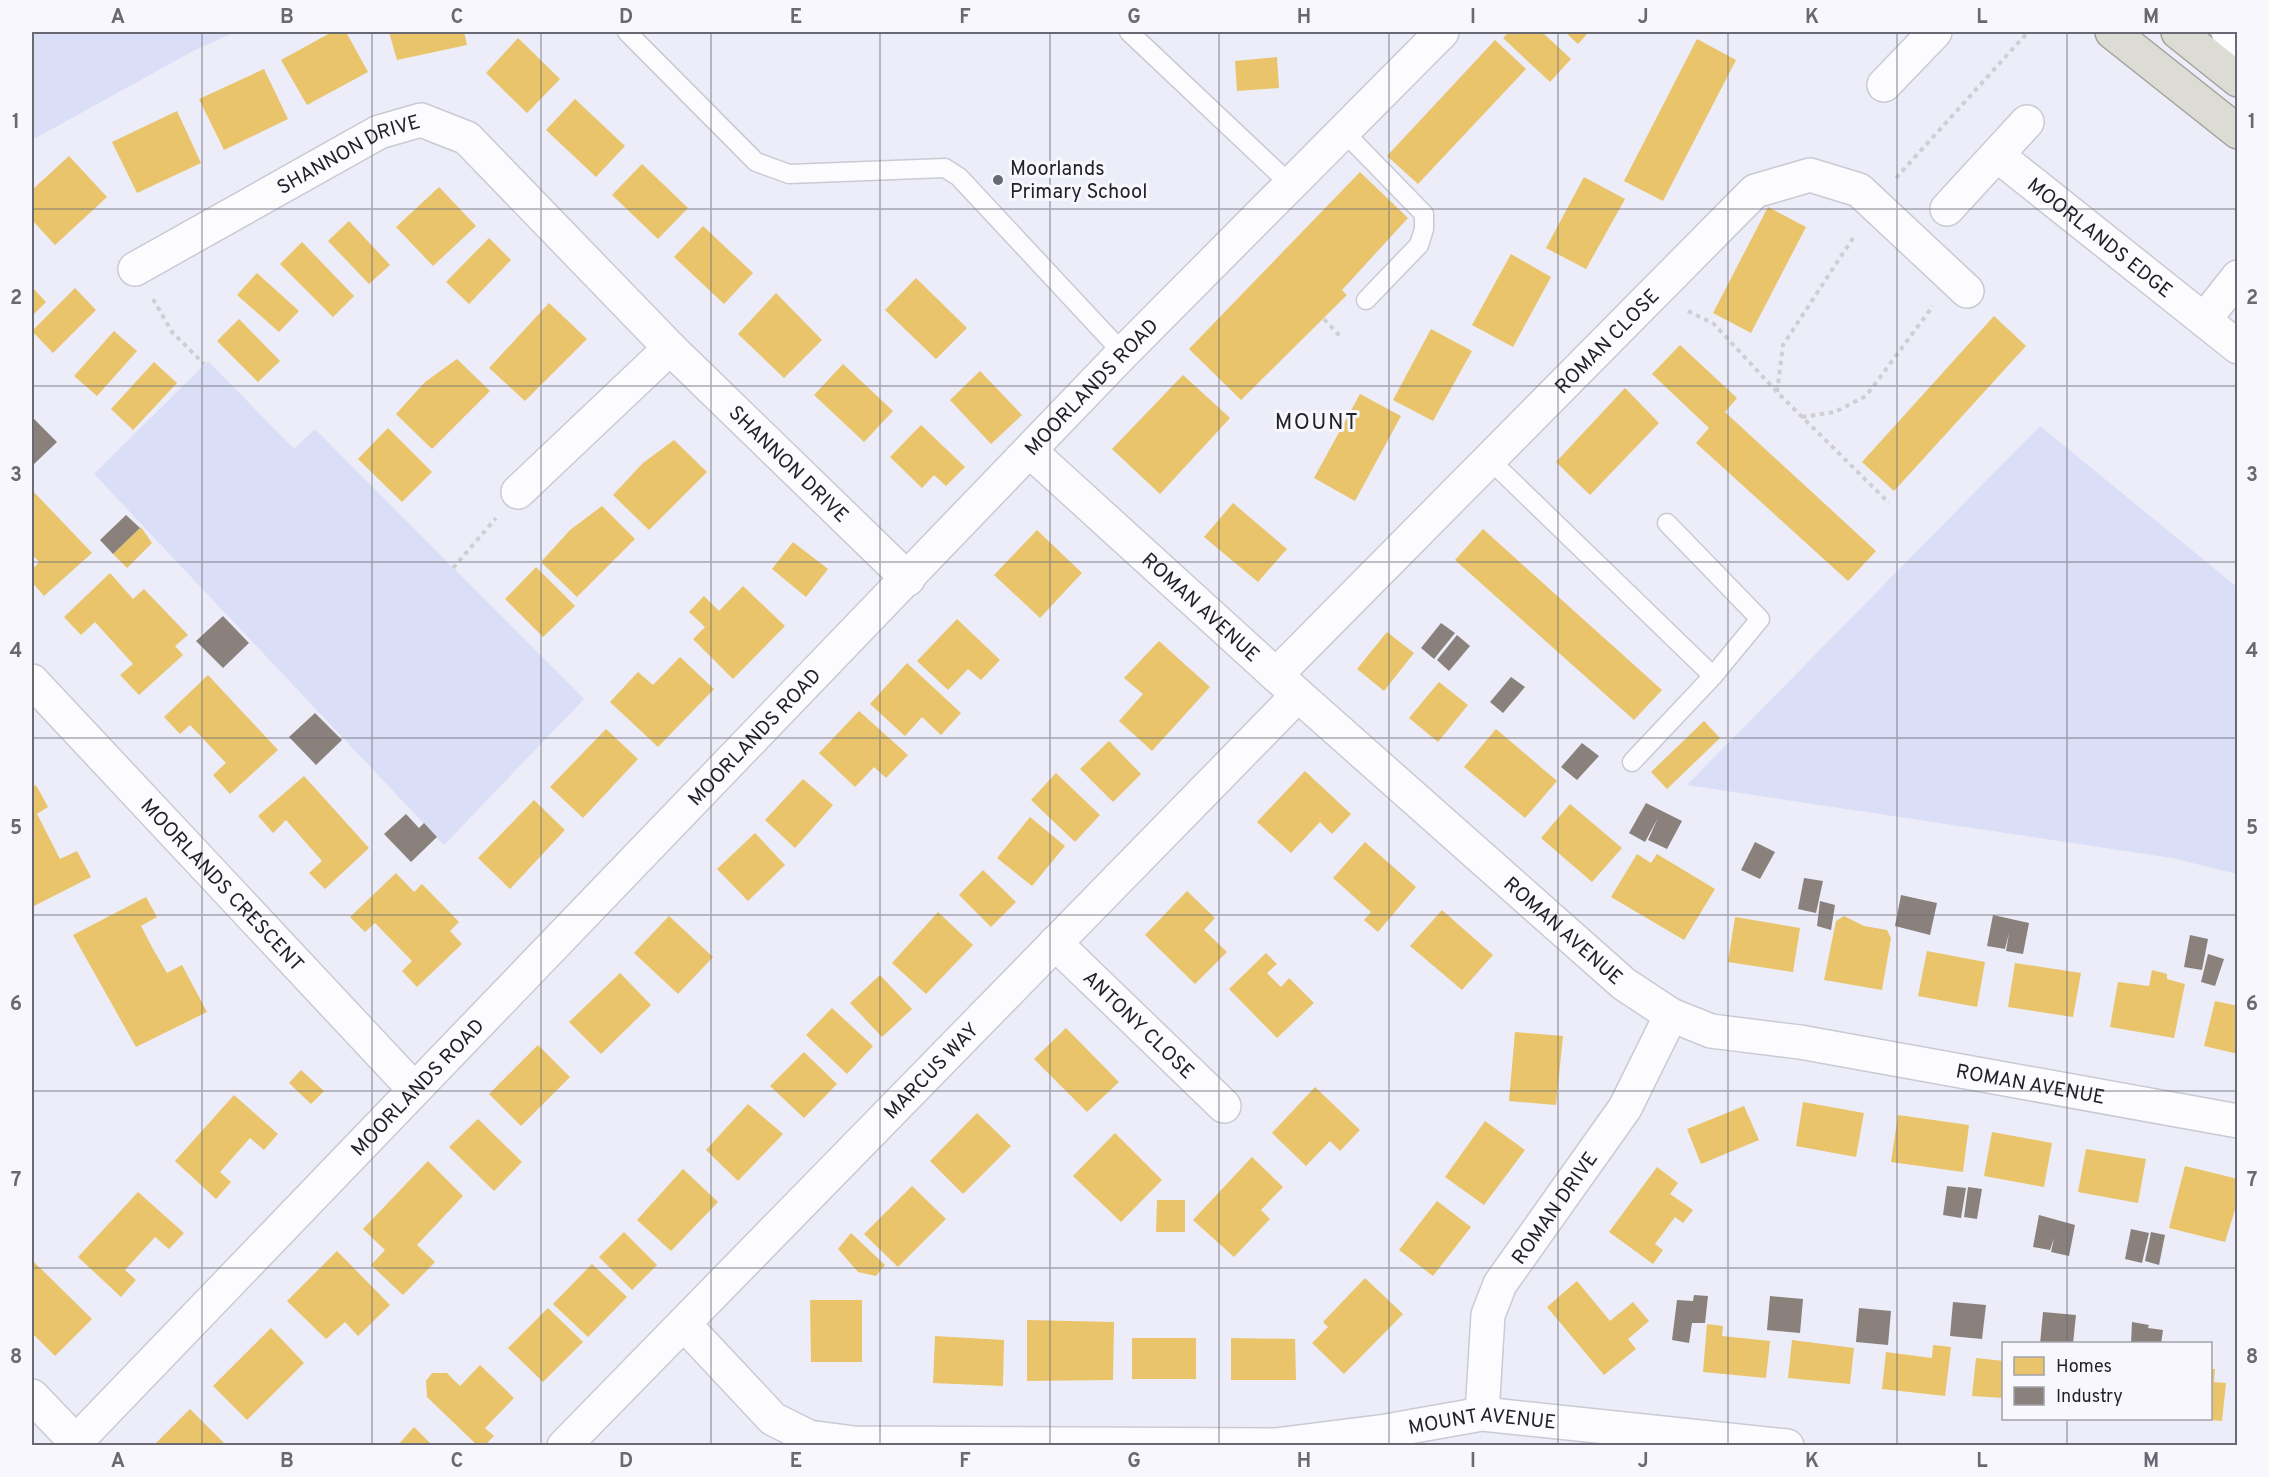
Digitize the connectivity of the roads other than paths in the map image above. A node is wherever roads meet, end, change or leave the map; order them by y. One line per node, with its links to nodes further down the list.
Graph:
1 (627, 32): 24 (lane)
2 (1129, 32): 15 (lane)
3 (1442, 32): 12 (street, MOORLANDS ROAD)
4 (1935, 32): 10 (street)
5 (2112, 32): 13 (highway)
6 (2178, 32): 9 (highway)
7 (2228, 32): 8 (street)
8 (2238, 40)
9 (2238, 80)
10 (1884, 85)
11 (2027, 122): 14 (street)
12 (1343, 131): 15 (street, MOORLANDS ROAD); 20 (lane)
13 (2238, 132)
14 (1997, 155): 16 (street); 21 (street, MOORLANDS EDGE)
15 (1290, 184): 24 (street, MOORLANDS ROAD)
16 (1947, 209)
17 (135, 269): 23 (street, SHANNON DRIVE)
18 (2238, 277): 21 (street)
19 (1960, 285): 26 (street, ROMAN CLOSE)
20 (1366, 300)
21 (2204, 320): 22 (street, MOORLANDS EDGE)
22 (2238, 347)
23 (670, 348): 27 (street); 29 (street, SHANNON DRIVE)
24 (1123, 353): 25 (street, MOORLANDS ROAD)
25 (1031, 452): 29 (street, MOORLANDS ROAD); 32 (street, ROMAN AVENUE)
26 (1490, 460): 30 (lane); 32 (street, ROMAN CLOSE)
27 (518, 492)
28 (1667, 523): 30 (lane)
29 (908, 579): 36 (street, MOORLANDS ROAD)
30 (1713, 676): 33 (lane)
31 (32, 681): 36 (street, MOORLANDS CRESCENT)
32 (1287, 685): 34 (street, MARCUS WAY); 35 (street, ROMAN AVENUE)
33 (1632, 762)
34 (1055, 943): 37 (street, ANTONY CLOSE); 39 (street, MARCUS WAY)
35 (1671, 1015): 38 (street, ROMAN AVENUE); 41 (street, ROMAN DRIVE)
36 (414, 1089): 43 (street, MOORLANDS ROAD)
37 (1224, 1106)
38 (2238, 1121)
39 (684, 1324): 42 (street, MOUNT AVENUE); 44 (street, MARCUS WAY)
40 (32, 1396): 43 (street)
41 (1482, 1414): 42 (street, MOUNT AVENUE); 45 (street, MOUNT AVENUE)
42 (1386, 1438)
43 (74, 1444)
44 (564, 1446)
45 (1787, 1446)

